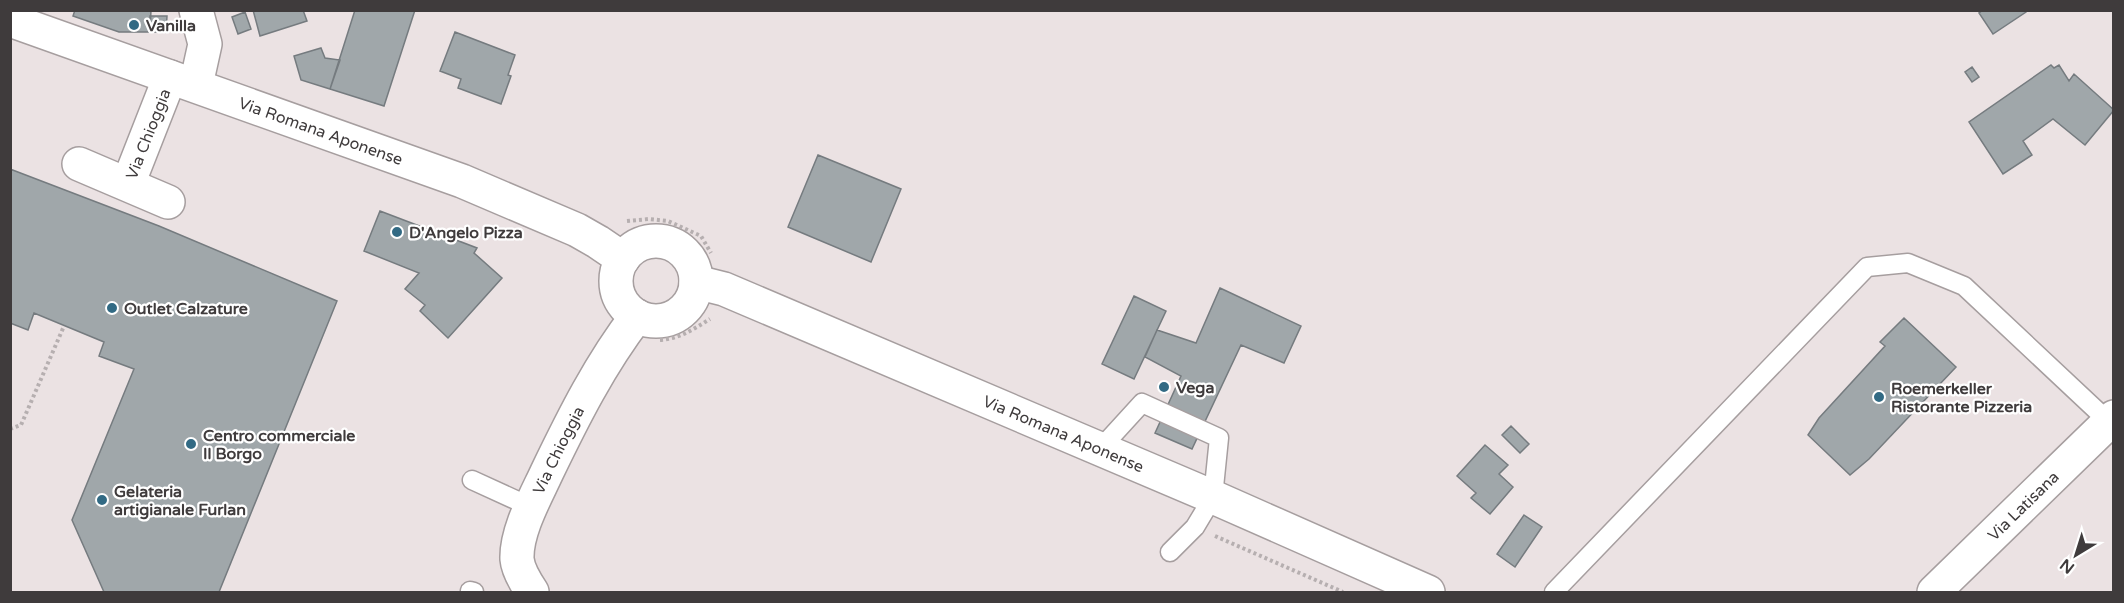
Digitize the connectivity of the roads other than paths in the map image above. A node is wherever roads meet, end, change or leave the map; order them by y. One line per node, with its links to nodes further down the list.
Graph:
1 (196, 10): 3 (street, Via Chioggia)
2 (10, 20): 3 (street, Via Romana Aponense)
3 (183, 81): 5 (street, Via Chioggia); 7 (street, Via Romana Aponense)
4 (79, 164): 5 (street)
5 (128, 184): 6 (street, Via Chioggia)
6 (168, 202)
7 (623, 259): 8 (street); 9 (street)
8 (696, 282): 9 (street); 11 (street, Via Romana Aponense)
9 (645, 328): 14 (street, Via Chioggia)
10 (2111, 419): 18 (lane); 19 (street, Via Latisana)
11 (1100, 449): 13 (street, Via Romana Aponense); 13 (lane)
12 (472, 480): 14 (lane)
13 (1213, 497): 15 (lane); 17 (street, Via Romana Aponense)
14 (531, 507): 16 (street, Via Chioggia)
15 (1170, 552)
16 (532, 592)
17 (1428, 592)
18 (1554, 592)
19 (1934, 592)

